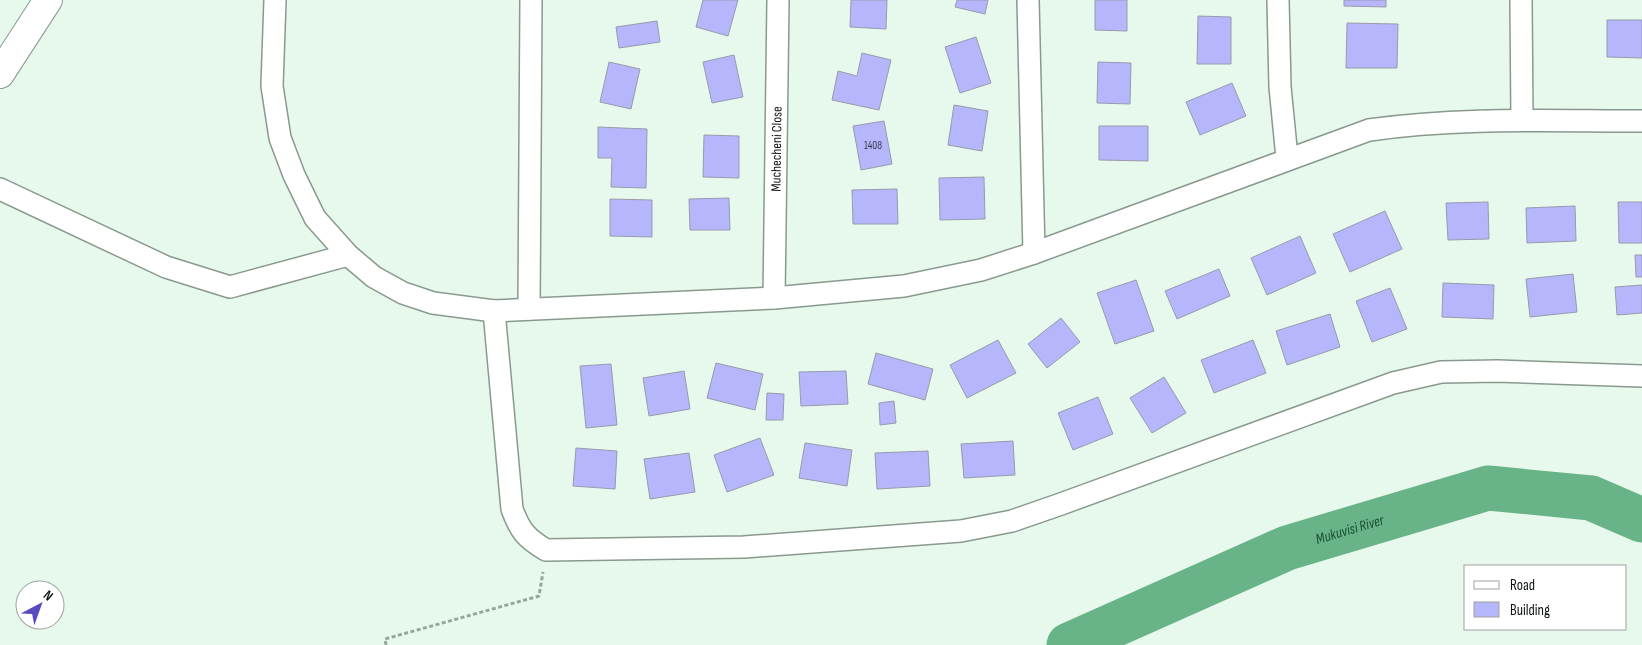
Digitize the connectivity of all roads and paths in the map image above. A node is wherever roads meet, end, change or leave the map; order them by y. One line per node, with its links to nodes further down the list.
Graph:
1 (48, 0): 8 (street)
2 (276, 0): 14 (street)
3 (531, 0): 16 (street)
4 (778, 0): 15 (street, Muchecheni Close)
5 (1028, 0): 13 (street)
6 (1278, 0): 11 (street)
7 (1522, 0): 9 (street)
8 (0, 74)
9 (1522, 120): 10 (street); 11 (street)
10 (1642, 122)
11 (1287, 158): 13 (street)
12 (0, 189): 14 (street)
13 (1034, 253): 15 (street)
14 (348, 255): 17 (street)
15 (774, 298): 16 (street)
16 (529, 309): 17 (street)
17 (494, 311): 19 (street)
18 (1642, 376): 19 (street)
19 (546, 550): 20 (path)
20 (386, 645)

